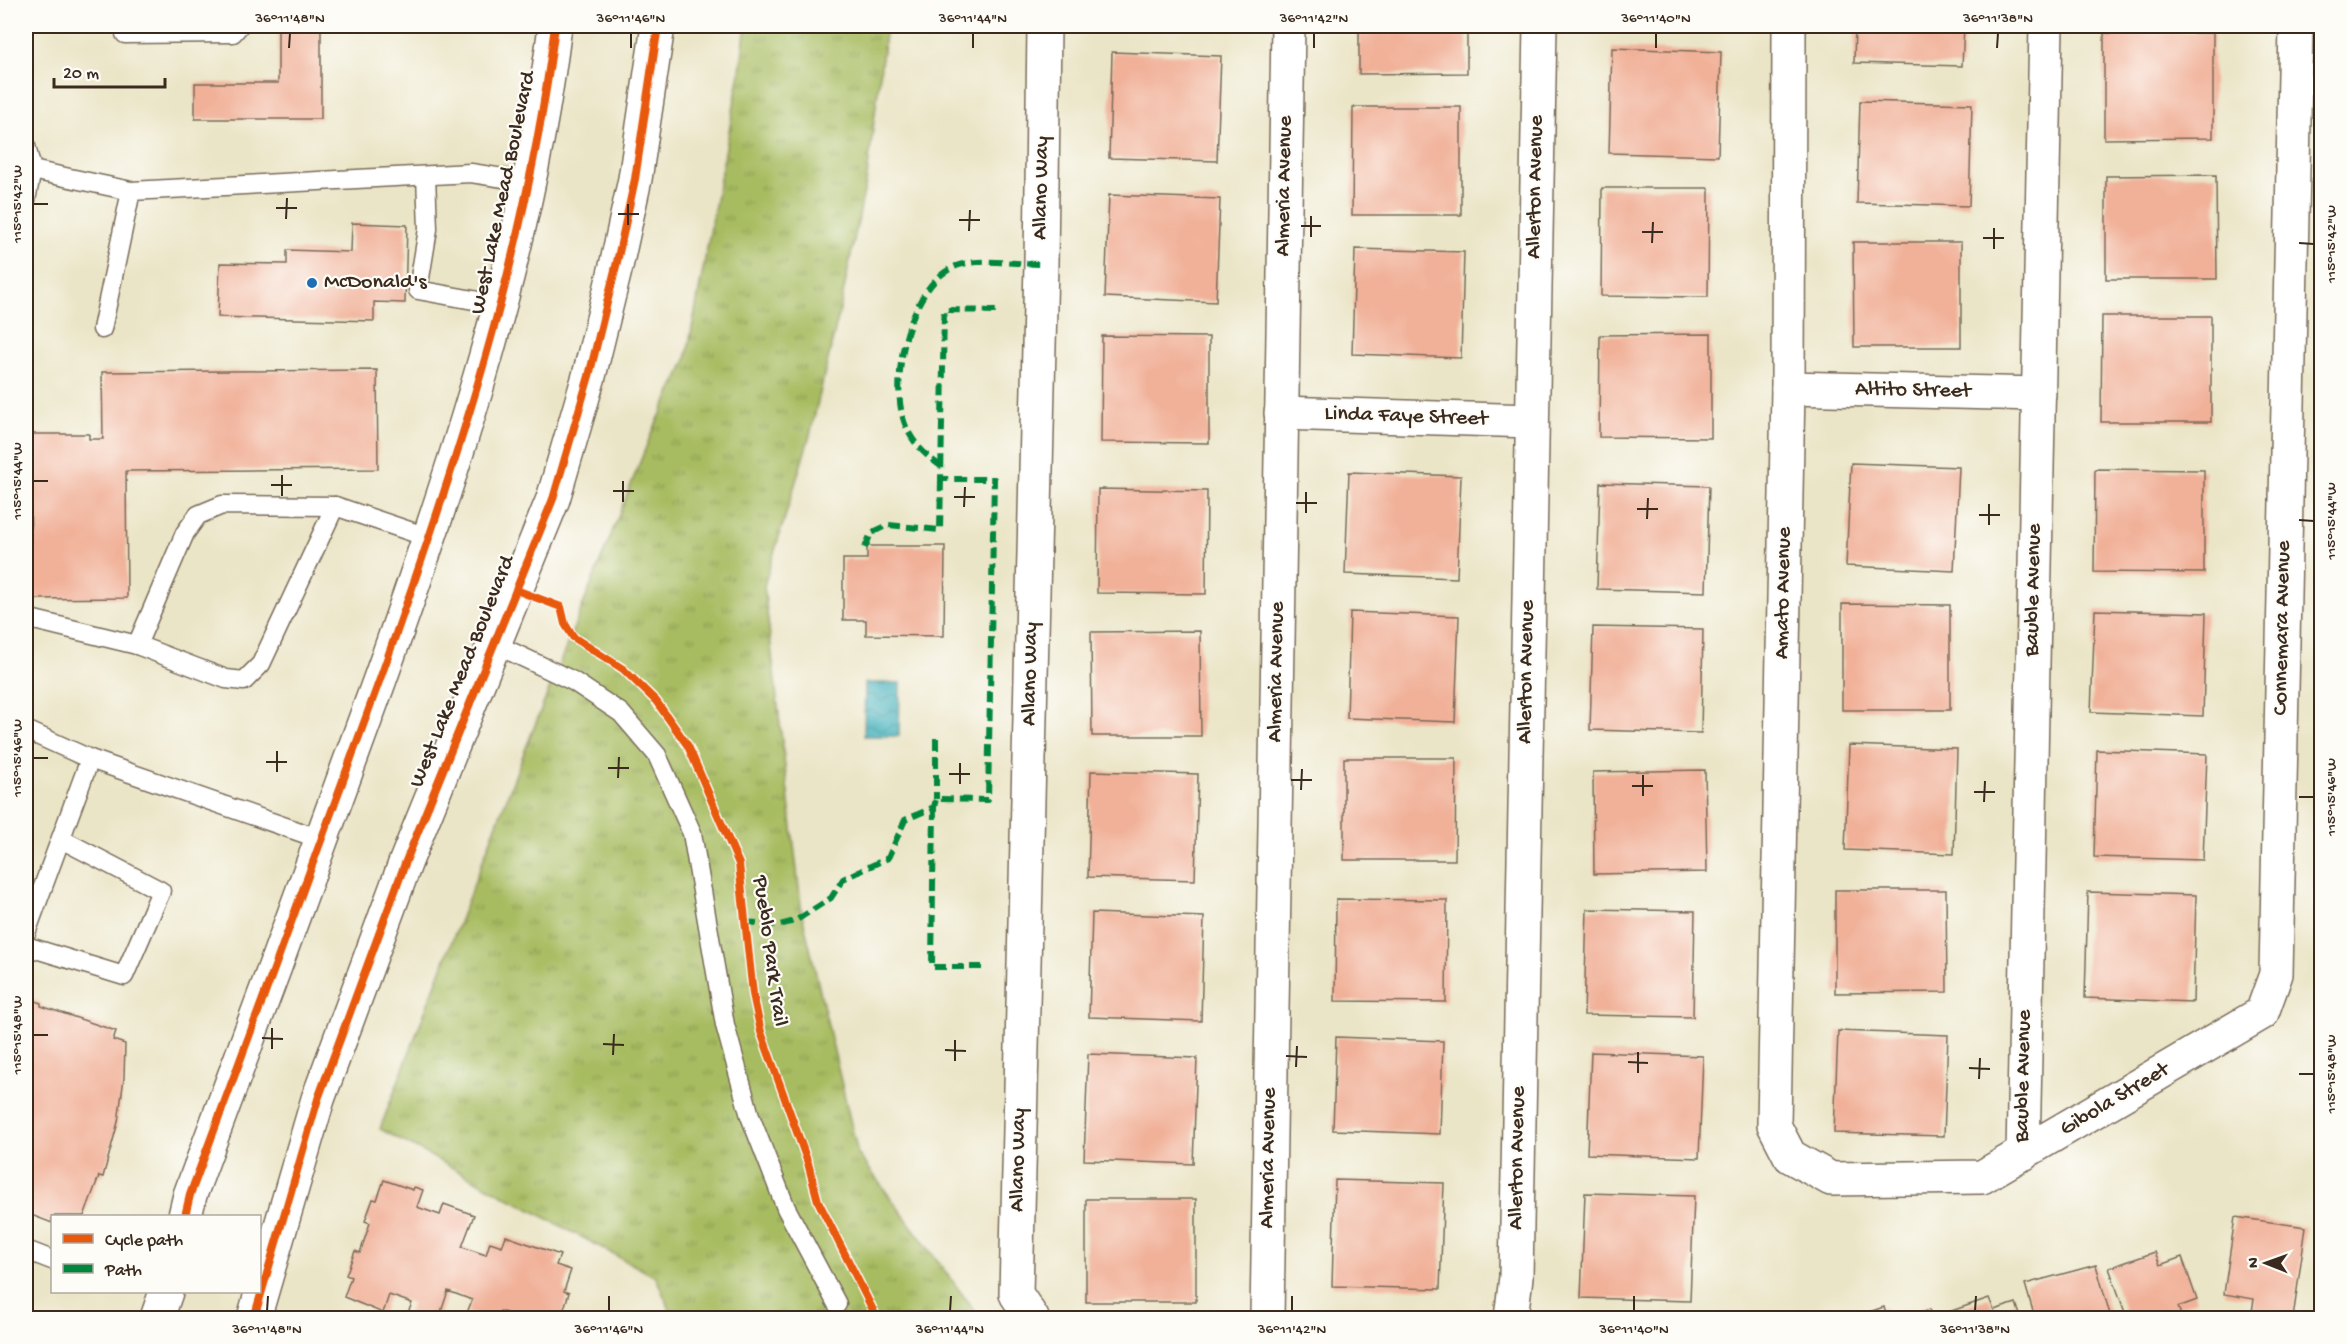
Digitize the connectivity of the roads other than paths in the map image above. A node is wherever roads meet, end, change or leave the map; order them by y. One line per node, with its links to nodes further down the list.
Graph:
1 (239, 26): 10 (lane)
2 (555, 26): 14 (street, West Lake Mead Boulevard)
3 (658, 26): 26 (street, West Lake Mead Boulevard)
4 (1044, 26): 42 (street, Allano Way)
5 (1288, 26): 21 (street, Almeria Avenue)
6 (1540, 26): 22 (street, Allerton Avenue)
7 (1789, 26): 19 (street, Amato Avenue)
8 (2046, 26): 20 (street, Bauble Avenue)
9 (2296, 26): 34 (street, Connemara Avenue)
10 (125, 34)
11 (26, 146): 12 (lane)
12 (32, 170): 15 (lane); 16 (lane)
13 (426, 176): 14 (lane); 15 (lane); 17 (lane)
14 (530, 182): 17 (street, West Lake Mead Boulevard)
15 (131, 191): 18 (lane)
16 (26, 200)
17 (501, 305): 24 (street, West Lake Mead Boulevard)
18 (102, 329)
19 (1788, 388): 20 (street, Altito Street); 36 (street, Amato Avenue)
20 (2038, 394): 35 (street, Bauble Avenue)
21 (1281, 413): 22 (street, Linda Faye Street); 43 (street, Almeria Avenue)
22 (1531, 421): 44 (street, Allerton Avenue)
23 (335, 506): 24 (lane); 27 (lane); 27 (lane)
24 (430, 538): 31 (street, West Lake Mead Boulevard)
25 (26, 618): 27 (lane)
26 (495, 644): 40 (lane); 41 (street, West Lake Mead Boulevard)
27 (137, 645)
28 (26, 730): 29 (lane)
29 (90, 759): 30 (lane); 31 (lane)
30 (61, 839): 32 (lane); 33 (lane)
31 (323, 840): 37 (street, West Lake Mead Boulevard)
32 (26, 933)
33 (26, 946)
34 (2262, 1013): 35 (street, Gibola Street)
35 (2023, 1154): 36 (street, Gibola Street)
36 (1790, 1156)
37 (185, 1215)
38 (26, 1250): 39 (lane)
39 (51, 1260)
40 (837, 1304)
41 (254, 1318)
42 (1032, 1318)
43 (1267, 1318)
44 (1512, 1318)

